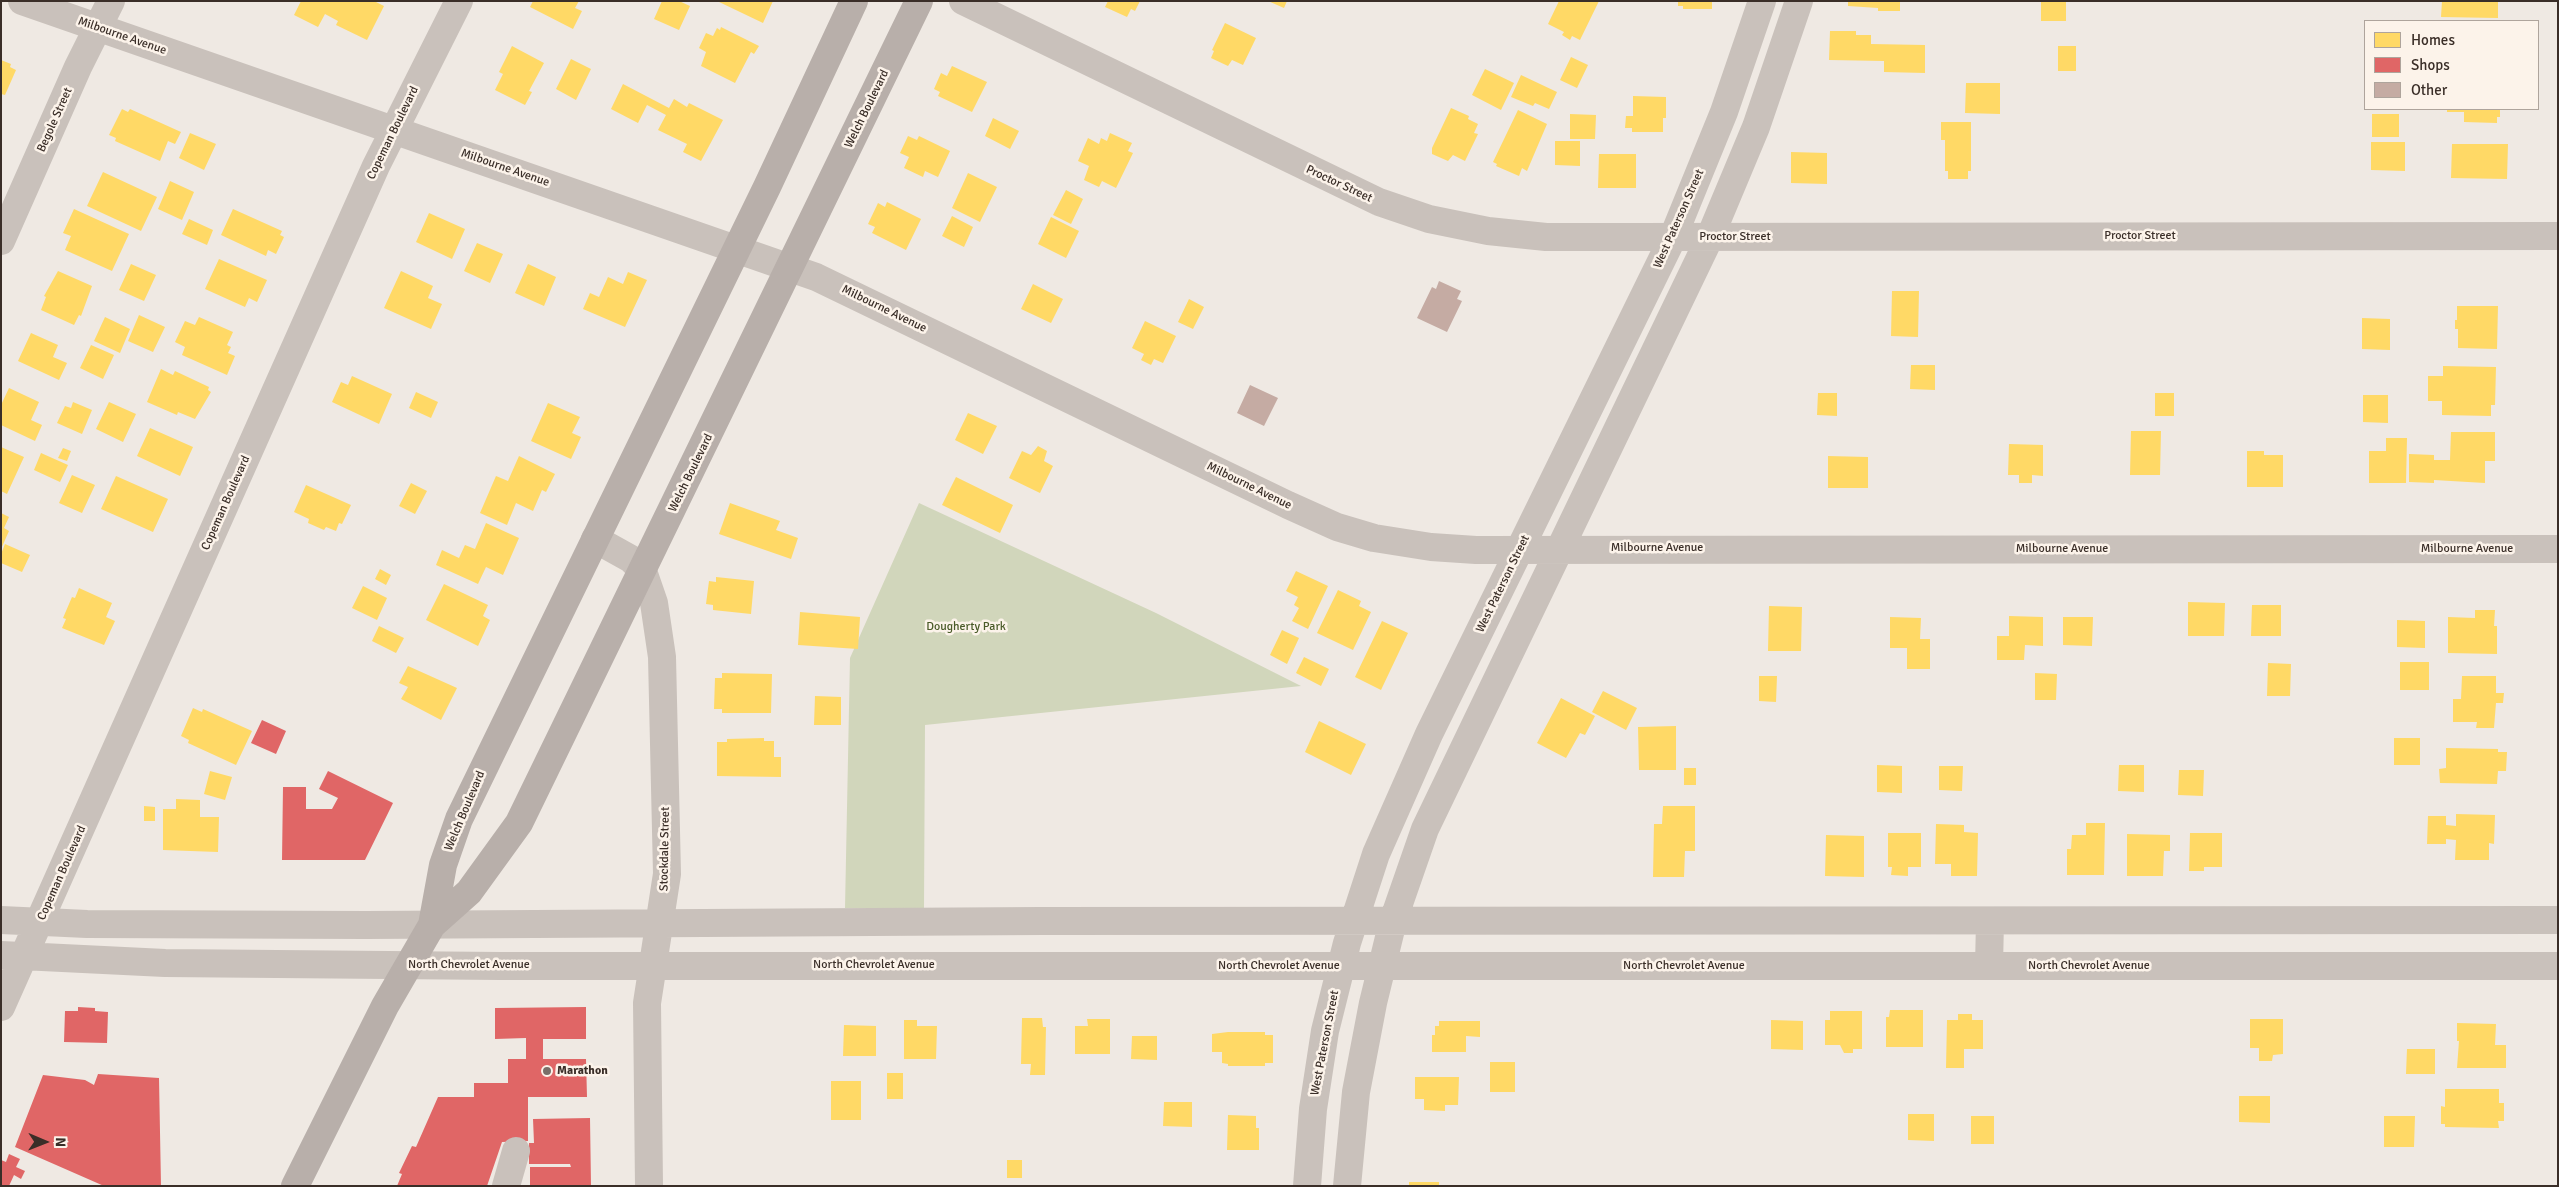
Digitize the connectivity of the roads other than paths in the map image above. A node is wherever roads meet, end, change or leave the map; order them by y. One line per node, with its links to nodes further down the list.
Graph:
1 (22, 1): 9 (street, Milbourne Avenue)
2 (111, 1): 9 (street, Begole Street)
3 (459, 1): 10 (street, Copeman Boulevard)
4 (854, 1): 15 (main road, Welch Boulevard)
5 (919, 1): 16 (main road, Welch Boulevard)
6 (963, 1): 12 (street, Proctor Street)
7 (1762, 1): 12 (street, West Paterson Street)
8 (1799, 1): 13 (street)
9 (97, 27): 10 (street, Milbourne Avenue); 14 (street, Begole Street)
10 (394, 130): 15 (street, Milbourne Avenue); 27 (street, Copeman Boulevard)
11 (2558, 236): 13 (street, Proctor Street)
12 (1673, 237): 13 (street, Proctor Street); 19 (street, West Paterson Street)
13 (1710, 237): 18 (street)
14 (1, 241)
15 (736, 248): 16 (street, Milbourne Avenue); 17 (main road, Welch Boulevard)
16 (790, 268): 19 (street, Milbourne Avenue); 21 (main road, Welch Boulevard)
17 (595, 539): 21 (street); 29 (main road, Welch Boulevard)
18 (1560, 548): 19 (street, Milbourne Avenue); 20 (street, Milbourne Avenue); 25 (street)
19 (1520, 549): 24 (street, West Paterson Street)
20 (2558, 549)
21 (643, 571): 28 (street, Stockdale Street); 29 (main road, Welch Boulevard)
22 (1, 920): 27 (street)
23 (2558, 920): 26 (street)
24 (1353, 921): 25 (street); 28 (street); 33 (street, West Paterson Street)
25 (1393, 921): 26 (street); 34 (street)
26 (1990, 921): 35 (street)
27 (39, 923): 29 (street); 30 (street, Copeman Boulevard)
28 (660, 923): 29 (street); 32 (street, Stockdale Street)
29 (432, 925): 31 (main road, Welch Boulevard)
30 (13, 956): 31 (street, North Chevrolet Avenue); 37 (street, Copeman Boulevard)
31 (409, 965): 32 (street, North Chevrolet Avenue); 39 (main road, Welch Boulevard)
32 (652, 966): 33 (street, North Chevrolet Avenue); 41 (street, Stockdale Street)
33 (1340, 966): 34 (street, North Chevrolet Avenue); 42 (street, West Paterson Street)
34 (1382, 966): 35 (street, North Chevrolet Avenue); 43 (street)
35 (1989, 966): 36 (street, North Chevrolet Avenue)
36 (2558, 966)
37 (1, 1007)
38 (516, 1151): 40 (street)
39 (295, 1186)
40 (506, 1186)
41 (649, 1186)
42 (1307, 1186)
43 (1347, 1186)

